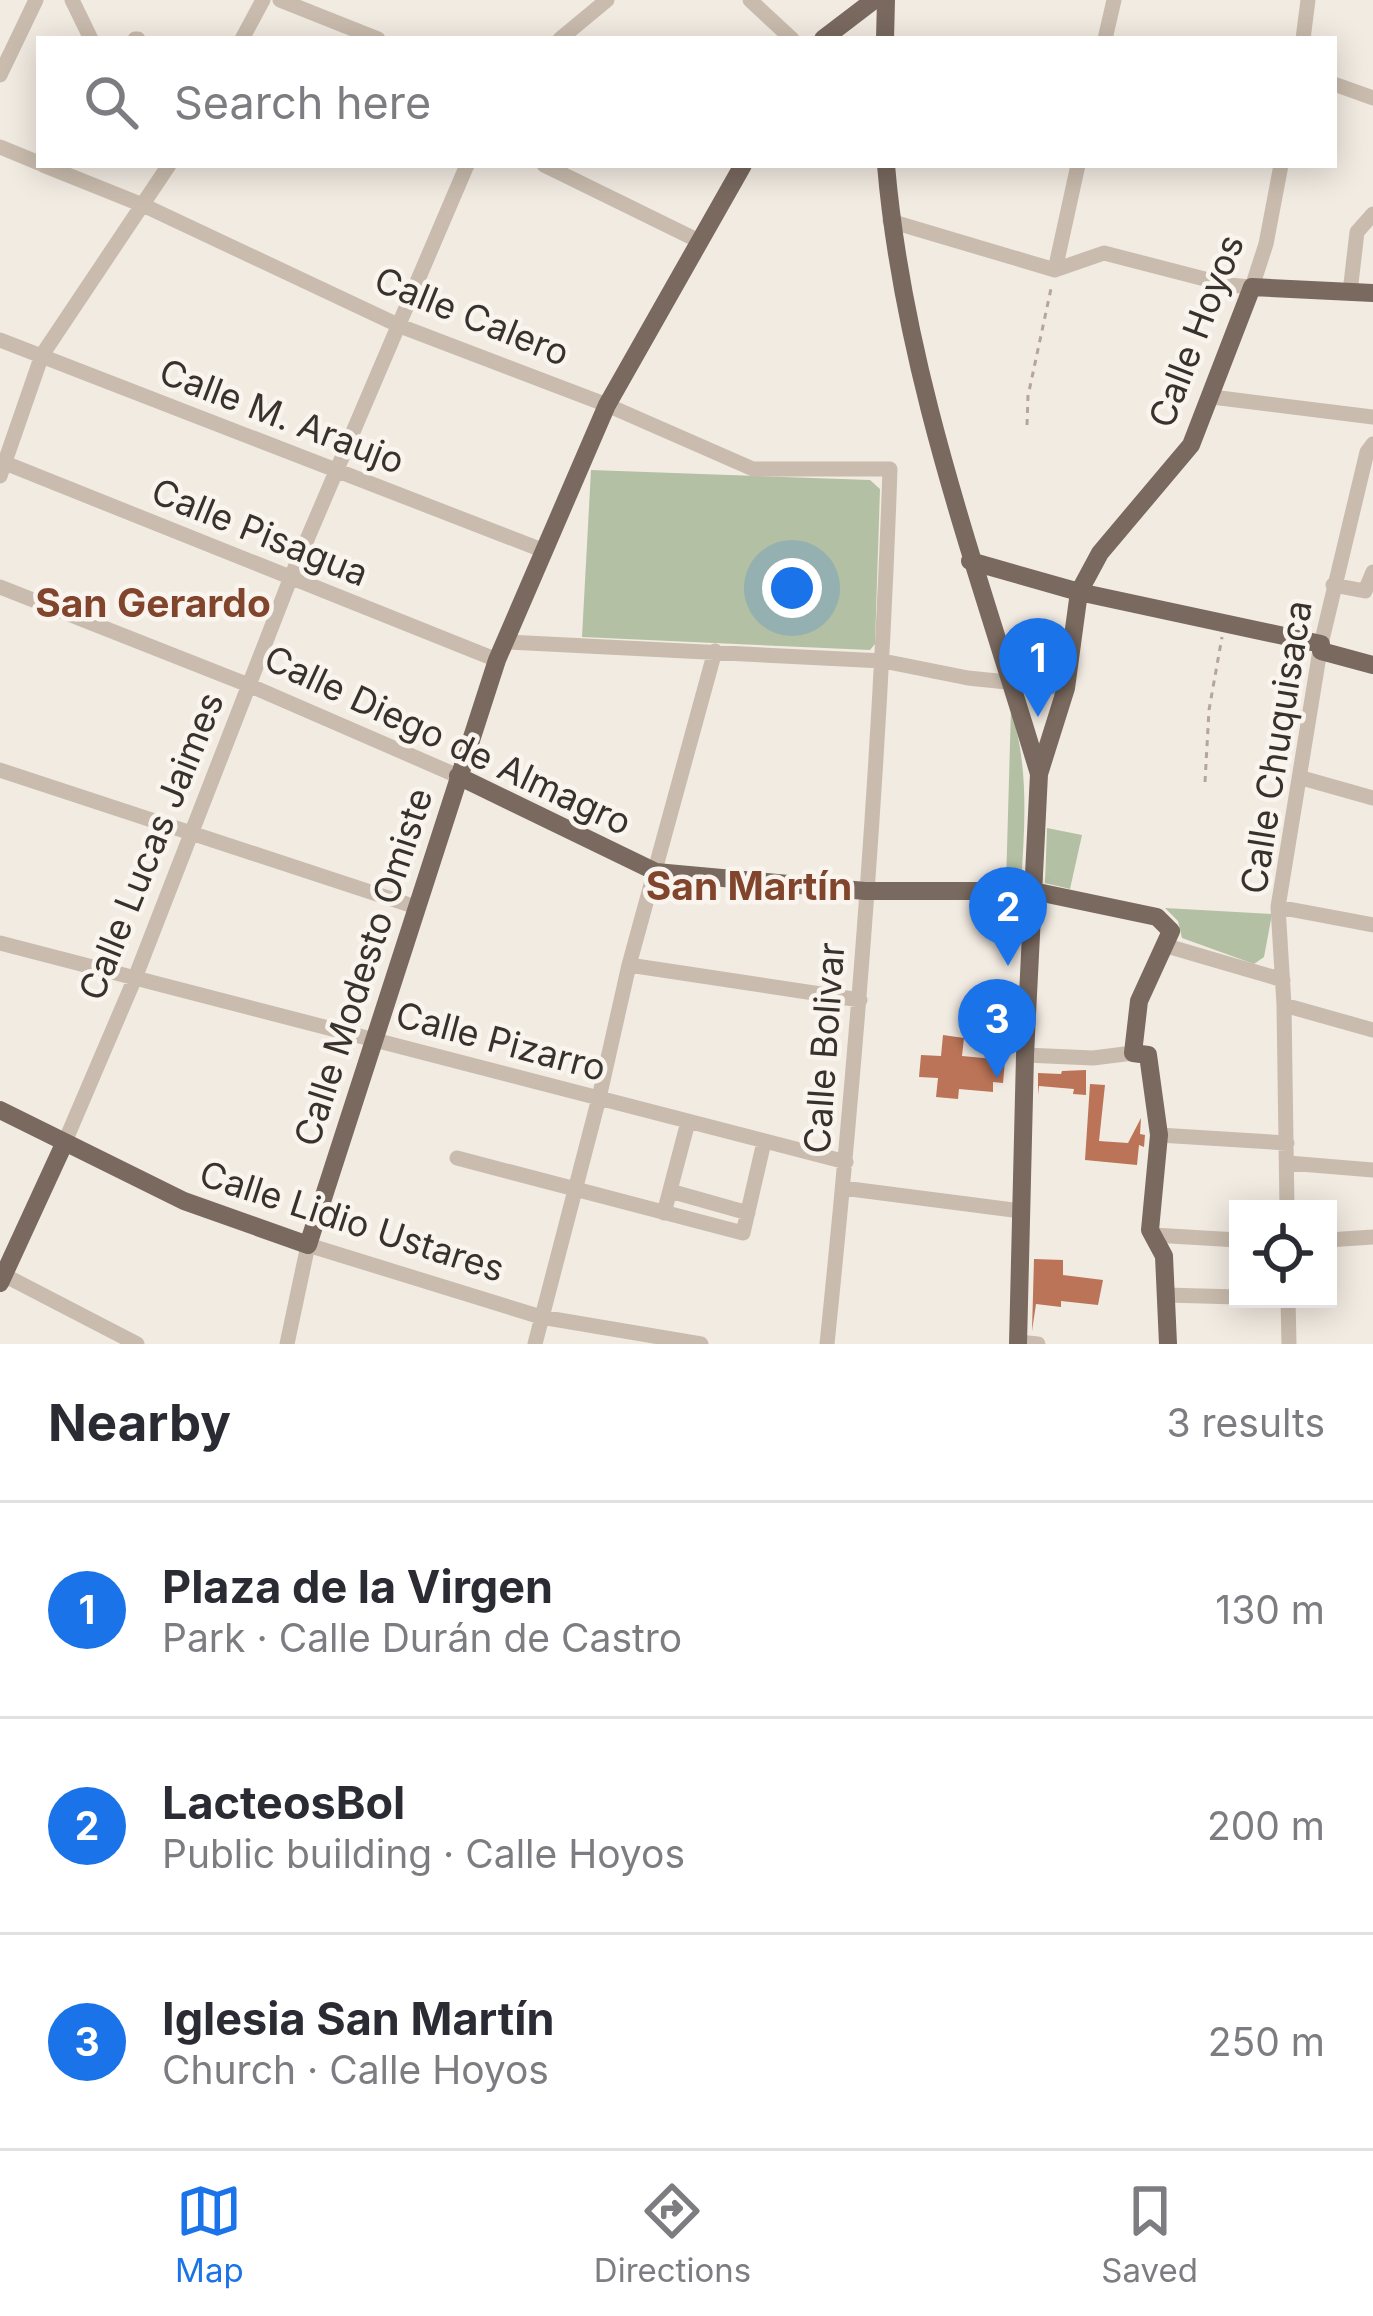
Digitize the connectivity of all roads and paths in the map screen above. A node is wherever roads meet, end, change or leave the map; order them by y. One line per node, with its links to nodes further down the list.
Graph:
1 (36, 0): 20 (street)
2 (72, 0): 11 (street)
3 (263, 0): 12 (street)
4 (280, 0): 13 (street)
5 (607, 0): 14 (street)
6 (750, 0): 15 (street)
7 (874, 0): 16 (main road)
8 (886, 0): 17 (main road)
9 (1114, 0): 18 (street)
10 (1308, 0): 19 (street)
11 (90, 36)
12 (244, 36)
13 (370, 36)
14 (564, 36)
15 (789, 36)
16 (827, 36)
17 (885, 36)
18 (1106, 36)
19 (1303, 36)
20 (0, 75)
21 (1337, 85): 22 (street)
22 (1373, 98)
23 (0, 147): 24 (street, Calle Calero)
24 (36, 162)
25 (51, 168): 33 (street, Calle Calero)
26 (167, 168): 33 (street)
27 (466, 168): 41 (street, Calle Lucas Jaimes)
28 (550, 168): 36 (street)
29 (741, 168): 36 (main road, Calle Modesto Omiste)
30 (886, 168): 35 (main road)
31 (1077, 168): 37 (street)
32 (1280, 168): 38 (street, Calle Hoyos)
33 (145, 206): 41 (street, Calle Calero); 43 (street)
34 (1373, 214): 39 (street)
35 (890, 221): 37 (street); 53 (main road)
36 (700, 242): 45 (main road, Calle Modesto Omiste)
37 (1055, 270): 38 (street); 47 (path)
38 (1252, 286): 39 (main road); 44 (main road, Calle Hoyos)
39 (1350, 292): 40 (main road)
40 (1373, 293)
41 (400, 326): 45 (street, Calle Calero); 51 (street, Calle Lucas Jaimes)
42 (0, 340): 43 (street, Calle M. Araujo)
43 (42, 356): 49 (street); 51 (street, Calle M. Araujo)
44 (1212, 398): 46 (street); 58 (main road, Calle Hoyos)
45 (607, 405): 50 (street, Calle Calero); 52 (main road, Calle Modesto Omiste)
46 (1373, 417)
47 (1027, 425)
48 (1373, 444): 56 (street, Calle Chuquisaca)
49 (1, 466): 55 (street, Calle Pisagua)
50 (890, 469): 63 (street, Calle Bolivar)
51 (338, 470): 52 (street, Calle M. Araujo); 55 (street, Calle Lucas Jaimes)
52 (542, 550): 61 (main road, Calle Modesto Omiste)
53 (970, 561): 58 (main road); 65 (main road)
54 (1373, 572): 56 (street)
55 (292, 577): 61 (street, Calle Pisagua); 66 (street, Calle Lucas Jaimes)
56 (1333, 585): 60 (street, Calle Chuquisaca)
57 (0, 587): 66 (street, Calle Diego de Almagro)
58 (1078, 592): 59 (main road); 67 (main road, Calle Hoyos)
59 (1225, 623): 60 (main road); 72 (path)
60 (1321, 648): 64 (main road); 71 (street, Calle Chuquisaca)
61 (501, 651): 62 (street, Calle Pisagua); 70 (main road, Calle Modesto Omiste)
62 (715, 651): 63 (street, Calle Pisagua); 75 (street)
63 (883, 661): 65 (street, Calle Pisagua); 76 (street, Calle Bolivar)
64 (1373, 665)
65 (1012, 683): 67 (street, Calle Pisagua); 69 (main road)
66 (251, 686): 70 (street, Calle Diego de Almagro); 74 (street, Calle Lucas Jaimes)
67 (1066, 688): 69 (main road, Calle Hoyos)
68 (0, 770): 74 (street)
69 (1039, 774): 77 (main road, Calle Hoyos)
70 (458, 776): 75 (main road, Calle Diego de Almagro); 78 (main road, Calle Modesto Omiste)
71 (1302, 778): 73 (street); 79 (street, Calle Chuquisaca)
72 (1205, 782)
73 (1373, 798)
74 (192, 836): 78 (street); 84 (street, Calle Lucas Jaimes)
75 (656, 872): 76 (main road, Calle Diego de Almagro); 83 (street)
76 (865, 891): 77 (main road, Calle Diego de Almagro); 86 (street, Calle Bolivar)
77 (1033, 891): 82 (main road, Calle Diego de Almagro); 91 (main road, Calle Hoyos)
78 (416, 907): 89 (main road, Calle Modesto Omiste)
79 (1278, 908): 80 (street); 85 (street, Calle Chuquisaca)
80 (1373, 925)
81 (0, 943): 84 (street, Calle Pizarro)
82 (1167, 946): 85 (street, Calle Diego de Almagro); 90 (main road)
83 (629, 965): 86 (street); 92 (street)
84 (135, 979): 89 (street, Calle Pizarro); 98 (street, Calle Lucas Jaimes)
85 (1282, 980): 87 (street, Calle Chuquisaca)
86 (860, 1000): 100 (street, Calle Bolivar)
87 (1284, 1005): 88 (street); 97 (street, Calle Chuquisaca)
88 (1373, 1030)
89 (376, 1039): 92 (street, Calle Pizarro); 114 (main road, Calle Modesto Omiste)
90 (1133, 1053): 91 (street); 95 (main road)
91 (1025, 1055): 107 (main road, Calle Hoyos)
92 (599, 1099): 94 (street, Calle Pizarro); 104 (street)
93 (0, 1110): 98 (main road, Calle Lidio Ustares)
94 (688, 1122): 96 (street, Calle Pizarro); 105 (street)
95 (1159, 1135): 97 (street); 110 (main road)
96 (764, 1142): 100 (street, Calle Pizarro); 108 (street)
97 (1287, 1143): 101 (street, Calle Chuquisaca)
98 (64, 1144): 114 (main road, Calle Lidio Ustares); 115 (main road, Calle Lucas Jaimes)
99 (457, 1158): 104 (street)
100 (846, 1162): 103 (street, Calle Bolivar)
101 (1288, 1163): 102 (street); 106 (street, Calle Chuquisaca)
102 (1373, 1170)
103 (843, 1188): 107 (street); 125 (street, Calle Bolivar)
104 (576, 1191): 109 (street); 119 (street)
105 (670, 1191): 108 (street); 109 (street)
106 (1287, 1200)
107 (1022, 1211): 120 (main road, Calle Hoyos)
108 (748, 1213): 109 (street)
109 (664, 1214)
110 (1154, 1235): 112 (street); 116 (main road)
111 (1373, 1237): 113 (street)
112 (1229, 1239)
113 (1337, 1239)
114 (308, 1245): 119 (street, Calle Lidio Ustares); 122 (street, Calle Modesto Omiste)
115 (2, 1279): 121 (street)
116 (1166, 1295): 117 (street); 126 (main road)
117 (1229, 1297)
118 (1288, 1308): 127 (street)
119 (541, 1317): 123 (street); 124 (street, Calle Lidio Ustares)
120 (1024, 1343)
121 (137, 1344)
122 (287, 1344)
123 (535, 1344)
124 (701, 1344)
125 (827, 1344)
126 (1168, 1344)
127 (1288, 1344)

